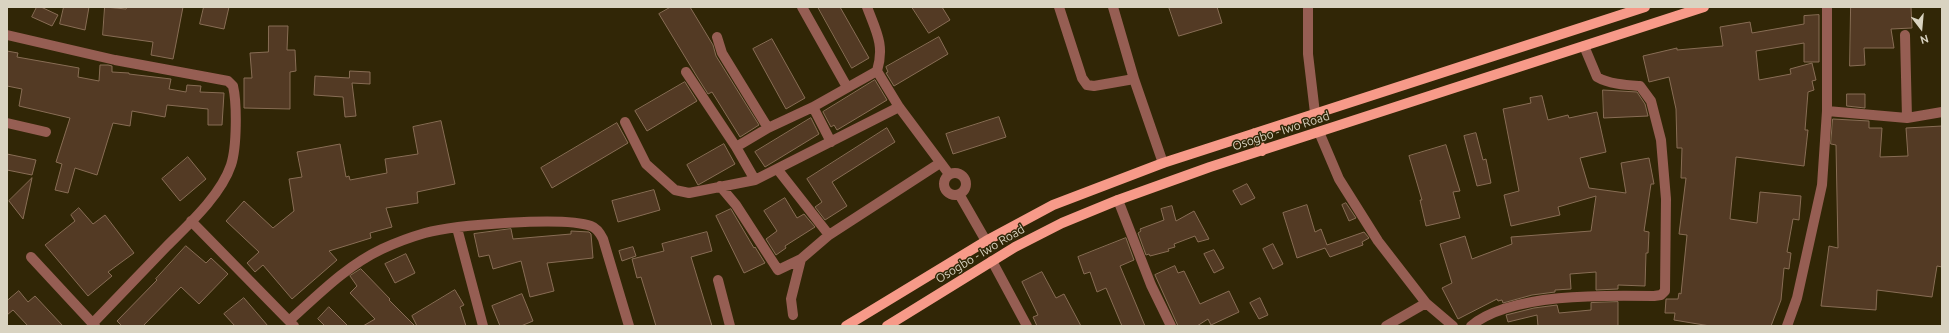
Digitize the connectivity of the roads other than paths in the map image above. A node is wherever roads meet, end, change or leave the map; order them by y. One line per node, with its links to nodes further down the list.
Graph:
1 (802, 7): 16 (street)
2 (867, 7): 14 (street)
3 (1059, 7): 15 (street)
4 (1113, 7): 15 (street)
5 (1308, 7): 21 (street)
6 (1645, 7): 21 (main road, Osogbo - Iwo Road)
7 (1704, 7): 12 (main road, Osogbo - Iwo Road)
8 (1827, 7): 19 (street)
9 (7, 35): 40 (street)
10 (1905, 35): 22 (street)
11 (717, 37): 25 (street)
12 (1584, 46): 27 (main road, Osogbo - Iwo Road); 61 (street)
13 (686, 72): 30 (street)
14 (877, 72): 16 (street); 18 (street)
15 (1134, 79): 33 (street)
16 (847, 87): 17 (street)
17 (813, 107): 25 (street); 29 (street)
18 (899, 107): 29 (street); 32 (street)
19 (1827, 111): 22 (street); 62 (street)
20 (1942, 112): 22 (street)
21 (1315, 113): 28 (main road, Osogbo - Iwo Road)
22 (1907, 118)
23 (625, 122): 37 (street)
24 (7, 123): 26 (street)
25 (768, 128): 30 (street)
26 (46, 132)
27 (1319, 132): 31 (main road, Osogbo - Iwo Road); 48 (street)
28 (1255, 133): 31 (main road); 33 (main road, Osogbo - Iwo Road)
29 (831, 142): 34 (street)
30 (736, 147): 36 (street)
31 (1262, 151): 39 (main road, Osogbo - Iwo Road)
32 (940, 163): 35 (street); 42 (street)
33 (1163, 163): 43 (main road, Osogbo - Iwo Road)
34 (778, 170): 36 (street); 42 (street)
35 (949, 174): 38 (street); 38 (street)
36 (755, 180): 37 (street)
37 (720, 186): 45 (street)
38 (959, 194): 43 (street)
39 (1118, 200): 46 (main road, Osogbo - Iwo Road); 58 (street)
40 (191, 221): 50 (street); 51 (street)
41 (457, 228): 50 (street); 52 (street); 53 (street)
42 (829, 235): 45 (street)
43 (986, 242): 55 (main road, Osogbo - Iwo Road)
44 (31, 257): 51 (street)
45 (801, 259): 49 (street)
46 (992, 261): 56 (main road, Osogbo - Iwo Road); 57 (street)
47 (718, 280): 54 (street)
48 (1426, 303): 59 (street); 60 (street)
49 (793, 315)
50 (291, 324)
51 (94, 325)
52 (483, 326)
53 (629, 326)
54 (730, 326)
55 (846, 326)
56 (887, 326)
57 (1027, 326)
58 (1171, 326)
59 (1386, 326)
60 (1453, 326)
61 (1471, 326)
62 (1787, 326)

